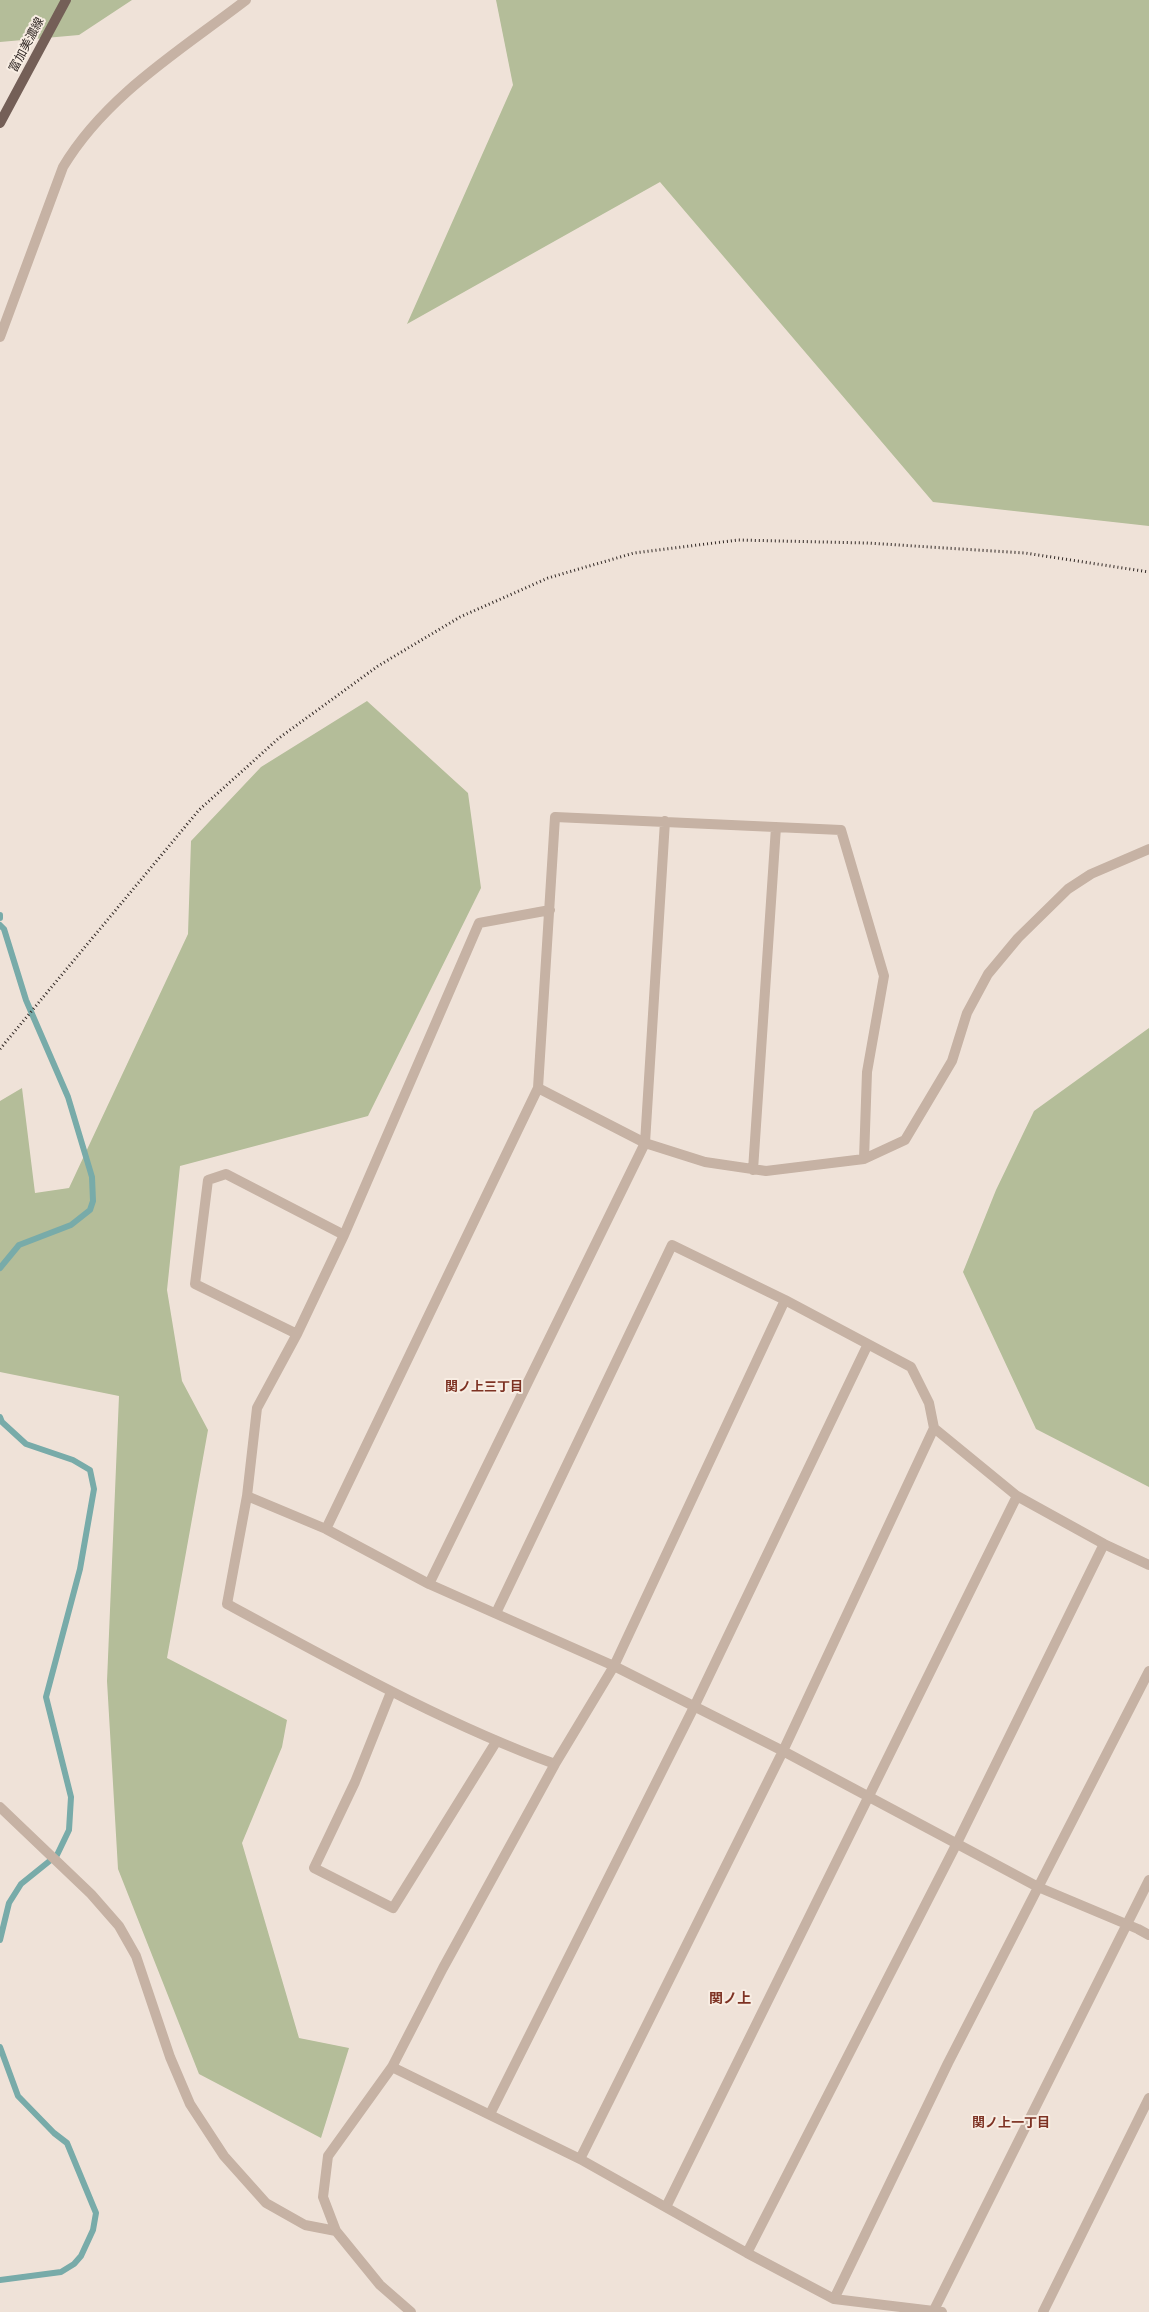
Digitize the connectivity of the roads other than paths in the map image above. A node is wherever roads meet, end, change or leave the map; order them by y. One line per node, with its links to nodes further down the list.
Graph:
1 (66, 0): 3 (main road, 富加美濃線)
2 (246, 0): 4 (street)
3 (0, 123)
4 (0, 337)
5 (665, 821): 6 (street); 8 (street); 10 (street)
6 (776, 826): 11 (street); 12 (street)
7 (1149, 849): 11 (street)
8 (550, 910): 9 (street); 13 (street)
9 (538, 1088): 10 (street); 20 (street)
10 (645, 1143): 12 (street); 23 (street)
11 (864, 1159): 12 (street)
12 (753, 1170)
13 (344, 1235): 15 (street); 15 (street)
14 (785, 1300): 16 (street); 24 (street); 25 (street)
15 (297, 1334): 18 (street)
16 (868, 1344): 17 (street); 28 (street)
17 (934, 1428): 19 (street); 30 (street)
18 (247, 1496): 20 (street); 27 (street)
19 (1017, 1496): 21 (street); 32 (street)
20 (326, 1529): 23 (street)
21 (1104, 1544): 22 (street); 34 (street)
22 (1149, 1565)
23 (429, 1584): 24 (street)
24 (496, 1613): 25 (street)
25 (614, 1666): 28 (street); 31 (street)
26 (1149, 1671): 36 (street)
27 (391, 1692): 29 (street); 29 (street)
28 (694, 1707): 30 (street); 41 (street)
29 (496, 1742): 31 (street)
30 (783, 1751): 32 (street); 42 (street)
31 (555, 1764): 39 (street)
32 (868, 1796): 34 (street); 43 (street)
33 (0, 1807): 44 (street)
34 (957, 1843): 36 (street); 45 (street)
35 (1149, 1880): 37 (street)
36 (1038, 1887): 37 (street); 46 (street)
37 (1127, 1924): 38 (street); 47 (street)
38 (1149, 1935)
39 (392, 2067): 41 (street); 44 (street)
40 (1149, 2098): 49 (street)
41 (490, 2114): 42 (street)
42 (580, 2159): 43 (street)
43 (666, 2207): 45 (street)
44 (336, 2232): 48 (street)
45 (747, 2253): 46 (street)
46 (834, 2299): 47 (street)
47 (938, 2311)
48 (411, 2312)
49 (1043, 2312)

